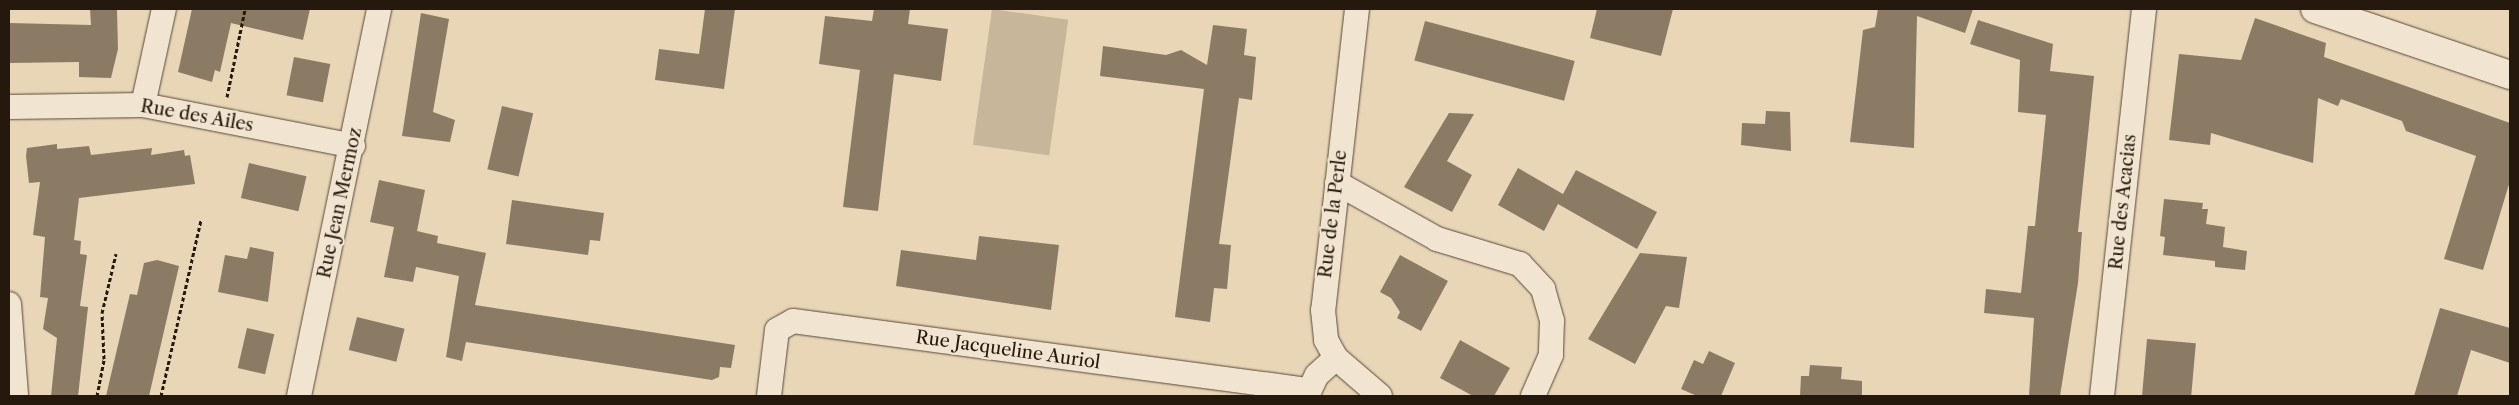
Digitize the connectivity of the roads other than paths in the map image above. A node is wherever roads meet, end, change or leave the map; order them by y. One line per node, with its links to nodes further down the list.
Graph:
1 (164, 9): 7 (street)
2 (379, 9): 9 (street, Rue Jean Mermoz)
3 (1356, 9): 10 (street, Rue de la Perle)
4 (2144, 9): 19 (street, Rue des Acacias)
5 (2315, 9): 6 (main road)
6 (2510, 75)
7 (143, 105): 8 (street, Rue des Ailes); 9 (street, Rue des Ailes)
8 (9, 107)
9 (353, 146): 15 (street, Rue Jean Mermoz)
10 (1337, 183): 12 (street, Rue de la Perle); 18 (street)
11 (9, 304): 14 (street)
12 (1336, 358): 13 (street, Rue Jacqueline Auriol); 17 (street, Rue de la Perle)
13 (1307, 393): 16 (street, Rue Jacqueline Auriol)
14 (16, 396)
15 (299, 396)
16 (769, 396)
17 (1380, 396)
18 (1533, 396)
19 (2102, 396)

